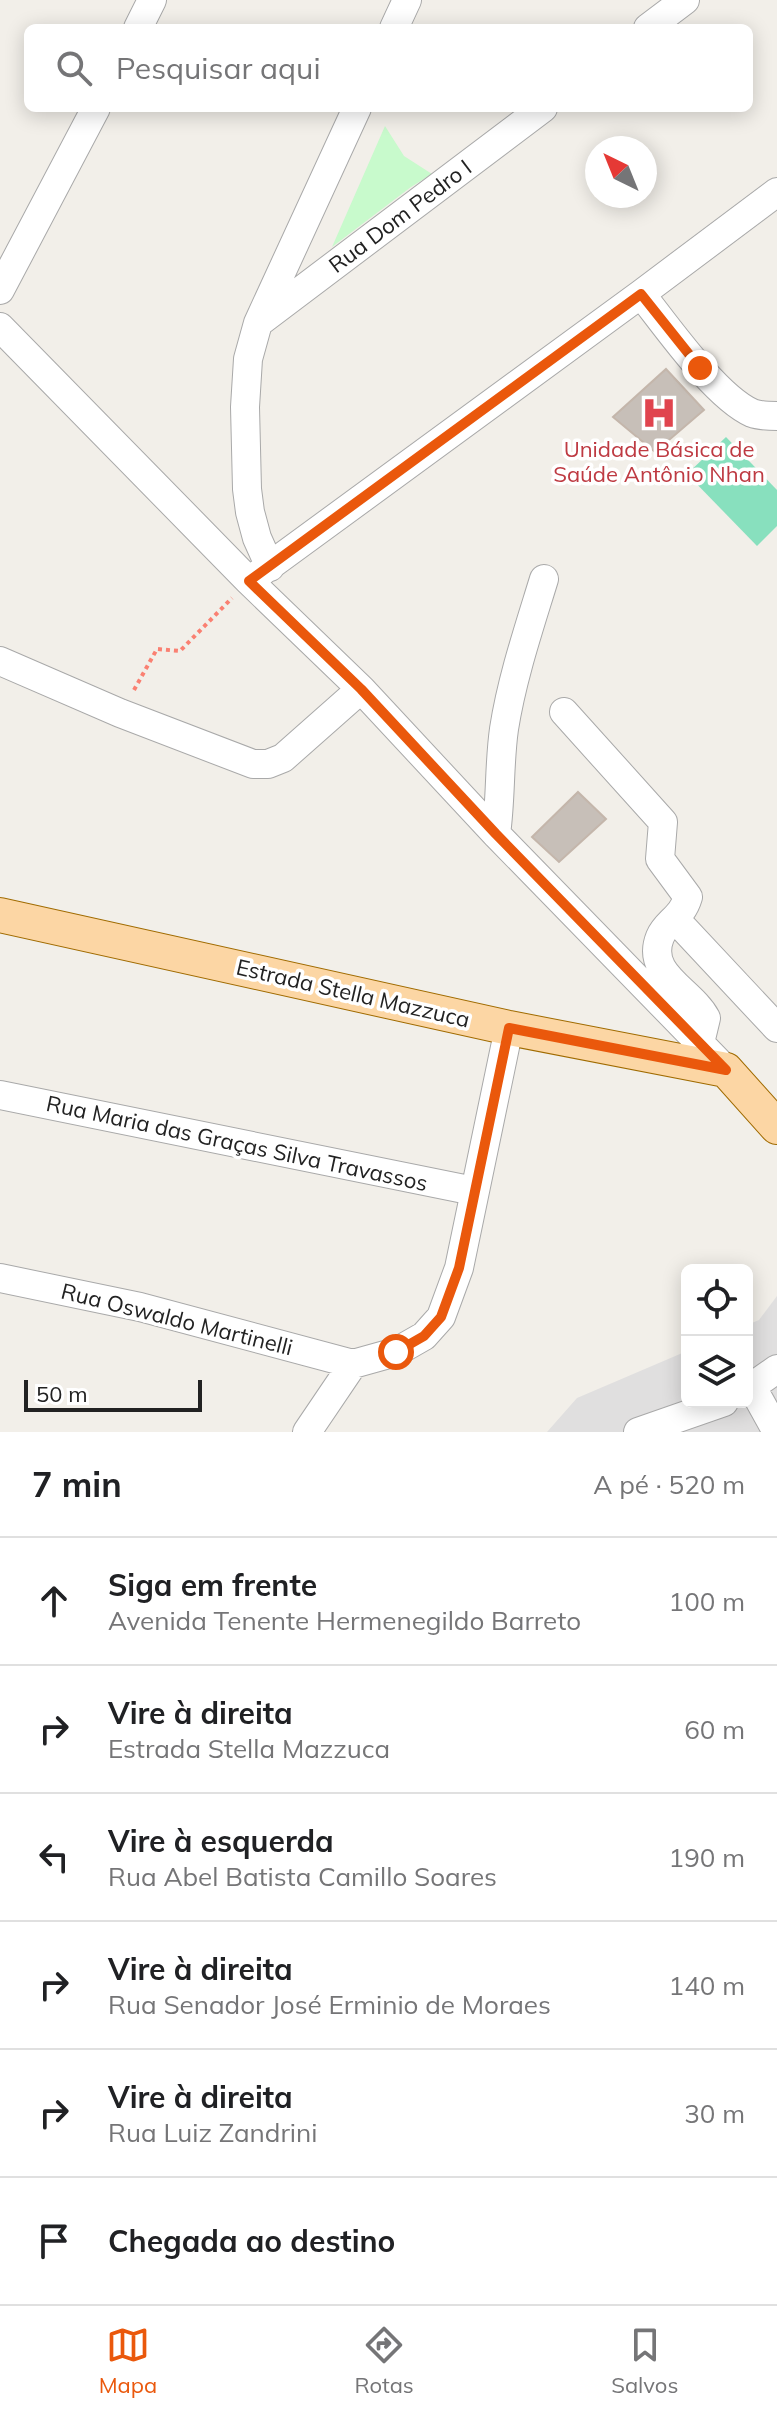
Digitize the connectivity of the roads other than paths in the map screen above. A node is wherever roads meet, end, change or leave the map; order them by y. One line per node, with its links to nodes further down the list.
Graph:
1 (152, 0): 4 (street)
2 (407, 0): 5 (street)
3 (685, 0): 6 (street)
4 (140, 24)
5 (396, 24)
6 (653, 24)
7 (94, 112): 11 (street)
8 (355, 112): 13 (street)
9 (538, 112): 13 (street, Rua Dom Pedro I)
10 (777, 192): 12 (street)
11 (0, 290)
12 (641, 294): 15 (street); 16 (street)
13 (258, 323): 16 (street)
14 (0, 327): 16 (street)
15 (777, 416)
16 (260, 574): 19 (street)
17 (544, 579): 21 (street)
18 (0, 661): 19 (street)
19 (361, 689): 21 (street)
20 (564, 712): 23 (street)
21 (496, 834): 26 (street)
22 (0, 915): 24 (main road, Estrada Stella Mazzuca)
23 (675, 919): 25 (street); 26 (street)
24 (509, 1028): 27 (main road, Estrada Stella Mazzuca); 30 (street)
25 (777, 1028)
26 (700, 1043): 27 (street)
27 (726, 1070): 29 (main road)
28 (0, 1095): 30 (street, Rua Maria das Graças Silva Travassos)
29 (777, 1127)
30 (474, 1191): 32 (street)
31 (0, 1278): 32 (street, Rua Oswaldo Martinelli)
32 (353, 1364): 37 (street)
33 (777, 1369): 34 (street)
34 (753, 1386)
35 (753, 1393): 39 (street)
36 (707, 1408): 38 (street)
37 (307, 1432)
38 (638, 1432)
39 (777, 1432)

